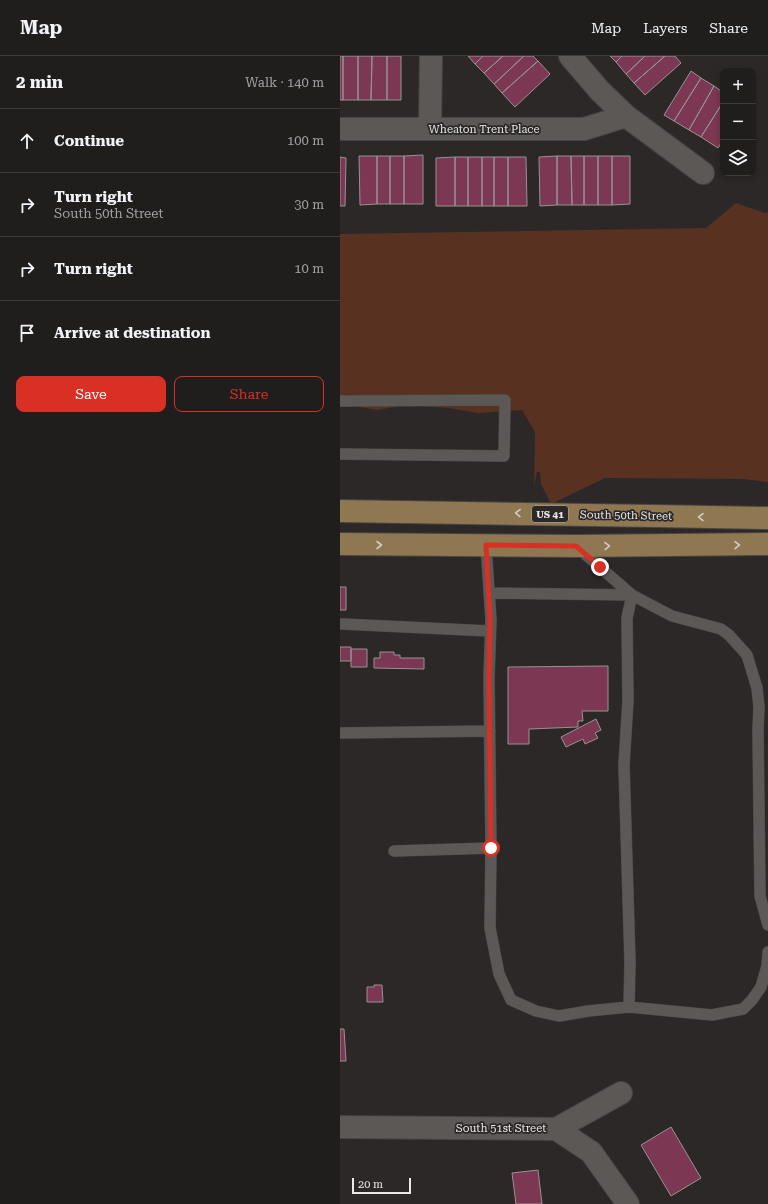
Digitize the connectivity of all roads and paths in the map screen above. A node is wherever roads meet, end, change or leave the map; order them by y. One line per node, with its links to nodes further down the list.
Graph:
1 (431, 56): 4 (street)
2 (570, 56): 3 (street)
3 (626, 116): 4 (street, Wheaton Trent Place); 6 (street)
4 (430, 128): 5 (street, Wheaton Trent Place)
5 (340, 129)
6 (703, 172)
7 (340, 401): 8 (lane)
8 (340, 454)
9 (340, 511): 10 (main road, South 50th Street / US 41, one-way to 9)
10 (768, 518)
11 (340, 544): 13 (main road, one-way to 13)
12 (768, 544): 14 (main road, one-way to 12)
13 (486, 545): 14 (main road); 15 (lane)
14 (576, 546): 16 (lane)
15 (489, 593): 16 (lane); 18 (lane)
16 (632, 594): 23 (lane); 25 (lane)
17 (342, 624): 18 (lane)
18 (490, 630): 19 (lane)
19 (490, 731): 20 (lane); 21 (lane)
20 (340, 733)
21 (491, 848): 22 (lane); 25 (lane)
22 (394, 851)
23 (768, 926)
24 (768, 952): 25 (lane)
25 (629, 1007)
26 (622, 1093): 28 (street)
27 (340, 1127): 28 (street, South 51st Street)
28 (556, 1129): 29 (street, South 51st Street)
29 (628, 1204)

